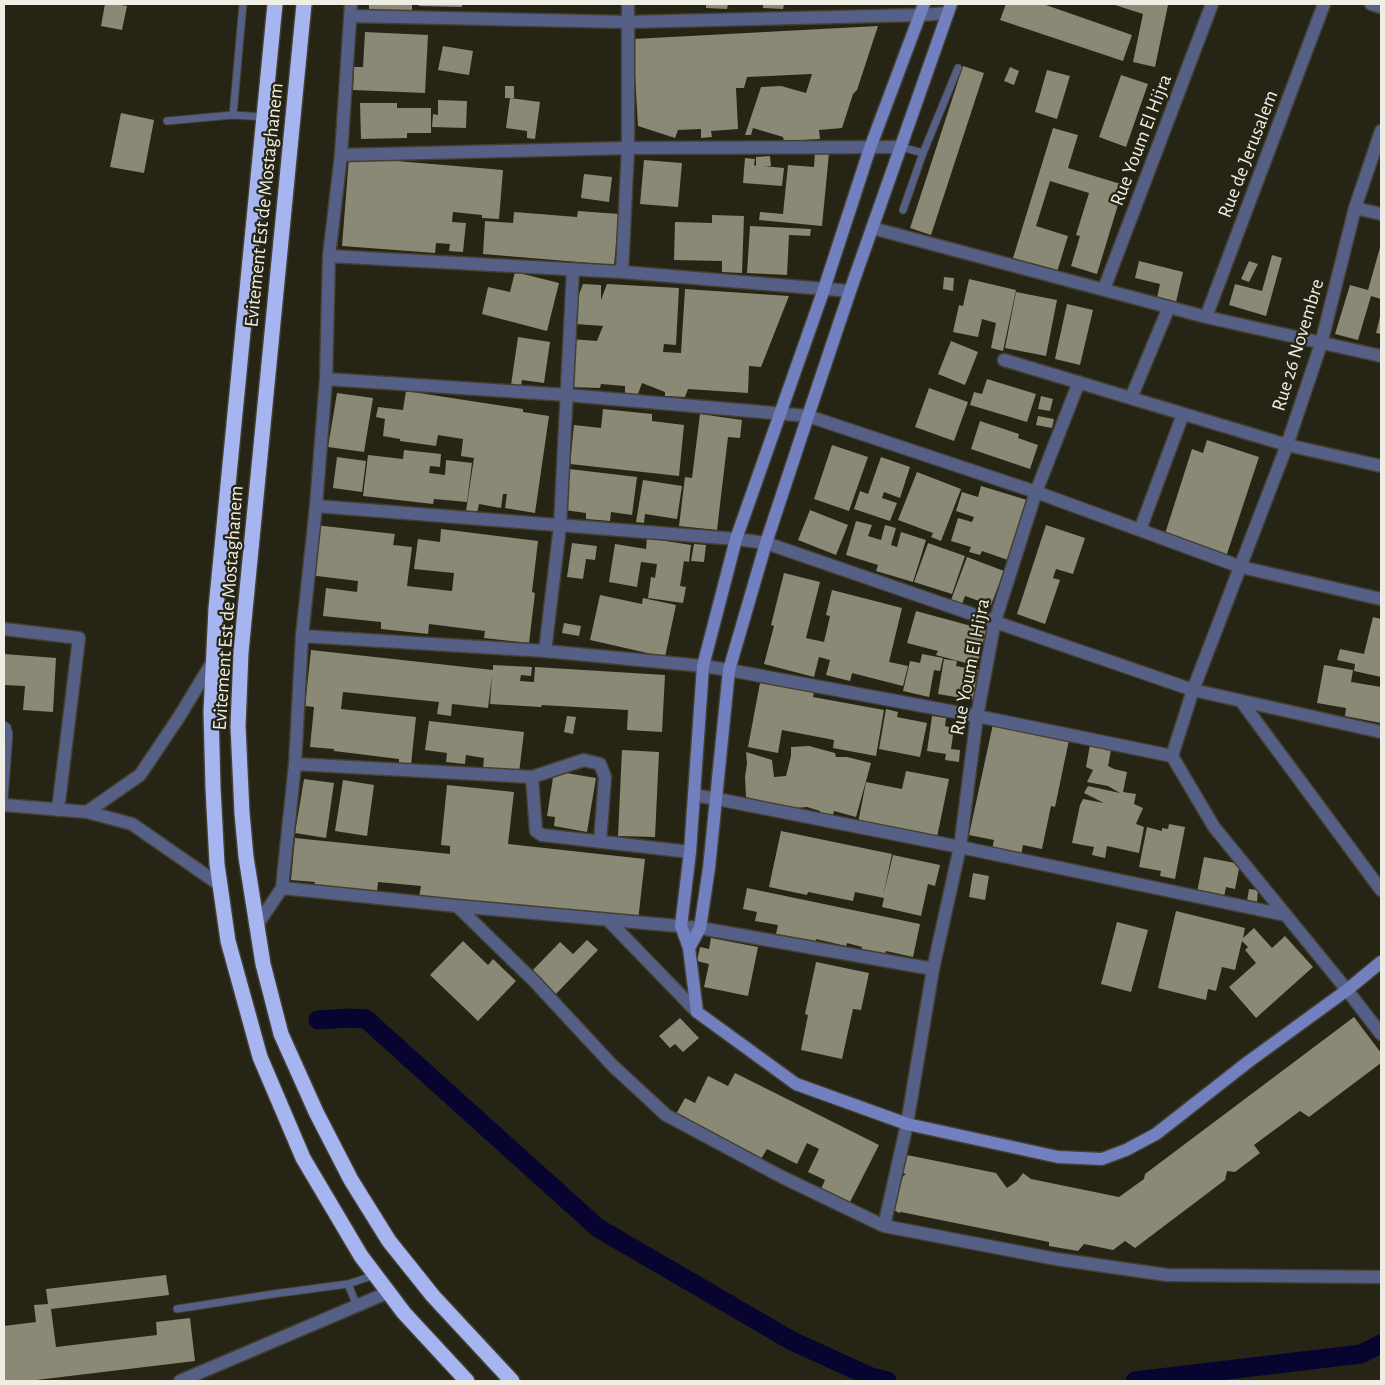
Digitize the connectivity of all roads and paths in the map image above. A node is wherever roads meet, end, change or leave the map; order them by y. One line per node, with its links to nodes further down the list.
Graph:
1 (243, 4): 14 (lane)
2 (275, 4): 15 (highway, Evitement Est de Mostaghanem)
3 (304, 4): 85 (highway, Evitement Est de Mostaghanem)
4 (628, 4): 12 (street)
5 (1212, 4): 31 (street, Rue Youm El Hijra)
6 (1324, 4): 34 (street, Rue de Jerusalem)
7 (1370, 4): 8 (street)
8 (1381, 7)
9 (950, 8): 11 (street); 20 (street)
10 (351, 10): 12 (street); 22 (street)
11 (922, 10): 12 (street); 19 (street)
12 (628, 22): 18 (street)
13 (958, 68): 21 (lane)
14 (233, 115): 15 (lane); 16 (lane)
15 (264, 117): 59 (highway, Evitement Est de Mostaghanem)
16 (167, 121)
17 (1381, 131): 23 (street, Rue 26 Novembre)
18 (628, 148): 19 (street); 22 (street); 29 (street)
19 (870, 148): 20 (street); 30 (street)
20 (901, 148): 21 (lane); 26 (street)
21 (923, 154): 24 (lane)
22 (341, 155): 27 (street)
23 (1355, 208): 25 (street); 35 (street, Rue 26 Novembre)
24 (903, 210)
25 (1381, 214)
26 (872, 228): 31 (street); 32 (street)
27 (329, 256): 28 (street); 38 (street)
28 (573, 269): 29 (street); 40 (street)
29 (622, 272): 30 (street)
30 (824, 289): 32 (street); 42 (street)
31 (1104, 289): 33 (street)
32 (850, 291): 44 (street)
33 (1169, 307): 34 (street); 41 (street)
34 (1206, 317): 35 (street)
35 (1321, 344): 36 (street); 45 (street, Rue 26 Novembre)
36 (1380, 354)
37 (1004, 360): 39 (street)
38 (326, 379): 40 (street); 48 (street)
39 (1079, 382): 41 (street); 47 (street, Rue Youm El Hijra)
40 (567, 395): 42 (street); 49 (street)
41 (1131, 398): 43 (street)
42 (780, 413): 44 (street); 51 (street)
43 (1184, 414): 45 (street); 50 (street)
44 (808, 416): 47 (street); 52 (street)
45 (1287, 445): 46 (street); 53 (street, Rue 26 Novembre)
46 (1381, 466)
47 (1036, 492): 50 (street); 55 (street, Rue Youm El Hijra)
48 (316, 506): 49 (street); 57 (street)
49 (560, 526): 51 (street); 58 (street)
50 (1140, 530): 53 (street)
51 (736, 539): 52 (street); 60 (street)
52 (766, 543): 55 (street); 61 (street)
53 (1241, 567): 54 (street); 62 (street, Rue 26 Novembre)
54 (1381, 600)
55 (995, 622): 62 (street); 64 (street, Rue Youm El Hijra)
56 (4, 629): 74 (street)
57 (302, 636): 58 (street); 68 (street)
58 (544, 652): 60 (street)
59 (213, 661): 75 (street); 79 (highway, Evitement Est de Mostaghanem)
60 (702, 666): 61 (street); 70 (street)
61 (730, 670): 64 (street); 71 (street)
62 (1193, 690): 63 (street); 67 (street, Rue 26 Novembre)
63 (1241, 701): 66 (street); 81 (street)
64 (977, 716): 67 (street); 77 (street, Rue Youm El Hijra)
65 (4, 725): 72 (lane)
66 (1381, 732)
67 (1172, 756): 83 (street)
68 (295, 764): 69 (street); 80 (street)
69 (532, 777): 76 (street); 76 (street)
70 (694, 795): 71 (street); 78 (street)
71 (717, 799): 77 (street); 87 (street)
72 (4, 800)
73 (4, 805): 74 (street)
74 (58, 810): 75 (street)
75 (87, 812): 79 (street)
76 (600, 842): 78 (street)
77 (960, 847): 83 (street); 90 (street, Rue Youm El Hijra)
78 (690, 852): 86 (street)
79 (220, 885): 96 (highway, Evitement Est de Mostaghanem)
80 (282, 888): 82 (street); 85 (street)
81 (1381, 890)
82 (456, 906): 84 (street); 95 (street)
83 (1285, 915): 91 (street)
84 (608, 920): 86 (street); 92 (street)
85 (257, 926): 104 (highway, Evitement Est de Mostaghanem)
86 (681, 926): 87 (street); 88 (street)
87 (700, 928): 88 (street); 90 (street)
88 (689, 948): 92 (street)
89 (1381, 962): 91 (street)
90 (933, 969): 94 (street, Rue Youm El Hijra)
91 (1347, 990): 93 (street); 94 (street)
92 (697, 1012): 94 (street)
93 (1381, 1034)
94 (907, 1124): 95 (street, Rue Youm El Hijra)
95 (884, 1226): 97 (street)
96 (376, 1275): 98 (lane); 99 (highway, Evitement Est de Mostaghanem)
97 (1381, 1277)
98 (348, 1284): 100 (lane); 101 (lane)
99 (388, 1292): 100 (street); 103 (highway, Evitement Est de Mostaghanem)
100 (357, 1306): 102 (street)
101 (178, 1309)
102 (180, 1381)
103 (467, 1381)
104 (512, 1381)

